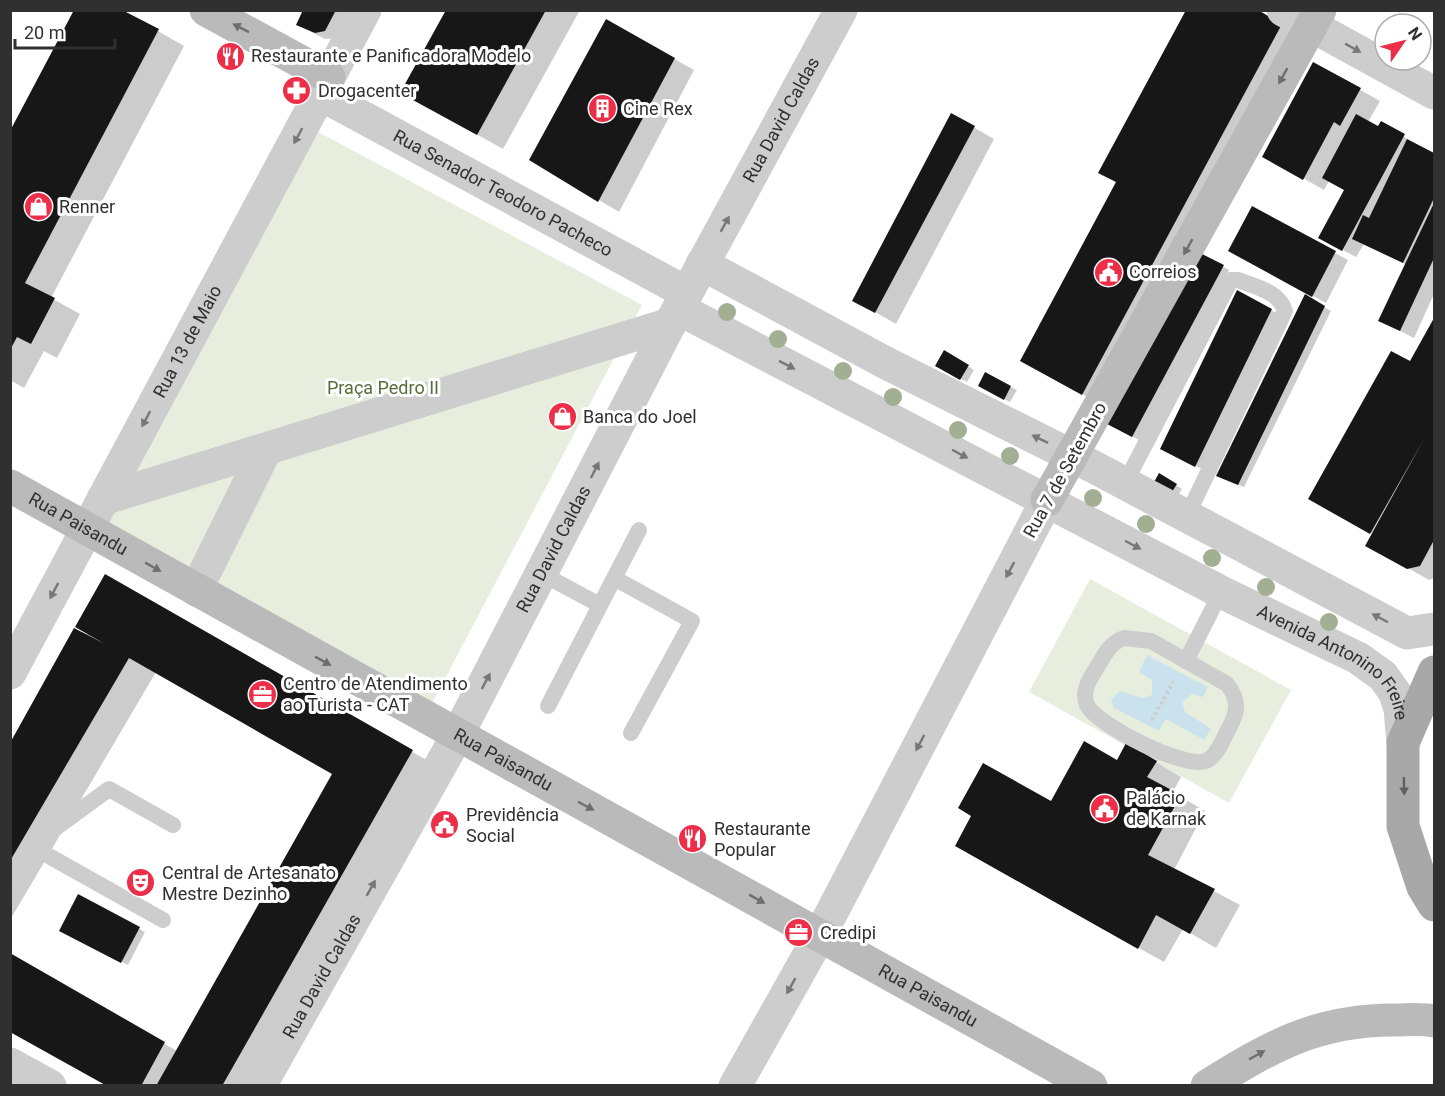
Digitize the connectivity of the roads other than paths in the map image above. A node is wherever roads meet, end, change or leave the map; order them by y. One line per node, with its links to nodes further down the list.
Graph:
1 (206, 10): 6 (street, Rua Senador Teodoro Pacheco, one-way to 1)
2 (365, 10): 6 (street, Rua 13 de Maio)
3 (841, 10): 8 (street, Rua David Caldas, one-way to 3)
4 (1283, 10): 5 (street)
5 (1316, 18): 7 (street, one-way to 7); 15 (street, Rua 7 de Setembro, one-way to 15)
6 (324, 86): 10 (street, Rua Senador Teodoro Pacheco); 18 (street, Rua 13 de Maio, one-way to 18)
7 (1434, 93)
8 (702, 264): 9 (street); 10 (street, Rua David Caldas)
9 (765, 297): 11 (street); 12 (street)
10 (679, 308): 11 (street, Avenida Antonino Freire); 14 (street); 24 (street, Rua David Caldas, one-way to 10)
11 (742, 342): 13 (street, Avenida Antonino Freire, one-way to 13)
12 (886, 363): 13 (street); 15 (street, one-way to 12)
13 (865, 405): 19 (street, Avenida Antonino Freire, one-way to 19)
14 (266, 449): 18 (street); 26 (street)
15 (1071, 454): 16 (street); 19 (street, Rua 7 de Setembro)
16 (1125, 483): 20 (street); 20 (lane)
17 (10, 486): 21 (street, Rua Paisandu)
18 (102, 500): 21 (street, Rua 13 de Maio)
19 (1047, 500): 27 (street, Avenida Antonino Freire, one-way to 27); 42 (street, Rua 7 de Setembro, one-way to 42)
20 (1187, 516): 23 (street)
21 (87, 530): 26 (street, Rua Paisandu, one-way to 26); 32 (street, Rua 13 de Maio, one-way to 32)
22 (639, 530): 25 (lane)
23 (1261, 556): 27 (street, Avenida Antonino Freire); 29 (street, one-way to 23)
24 (542, 574): 28 (lane); 35 (street, Rua David Caldas, one-way to 24)
25 (614, 578): 28 (lane); 34 (lane)
26 (196, 590): 35 (street, Rua Paisandu, one-way to 35)
27 (1230, 596): 30 (lane); 36 (street, Avenida Antonino Freire)
28 (600, 605): 33 (lane)
29 (1434, 629)
30 (1186, 661): 30 (lane)
31 (1434, 672): 36 (main road)
32 (10, 673)
33 (548, 706)
34 (631, 733)
35 (457, 736): 42 (street, Rua Paisandu, one-way to 42); 46 (street, Rua David Caldas, one-way to 35)
36 (1402, 743): 40 (main road, one-way to 40)
37 (173, 825): 38 (lane)
38 (31, 846): 39 (lane); 41 (lane)
39 (10, 881)
40 (1434, 905)
41 (163, 920)
42 (820, 935): 47 (street, Rua 7 de Setembro, one-way to 47); 48 (street, Rua Paisandu)
43 (1434, 1021): 49 (street, one-way to 43)
44 (10, 1064): 45 (street)
45 (50, 1086)
46 (260, 1086)
47 (735, 1086)
48 (1091, 1086)
49 (1207, 1086)

